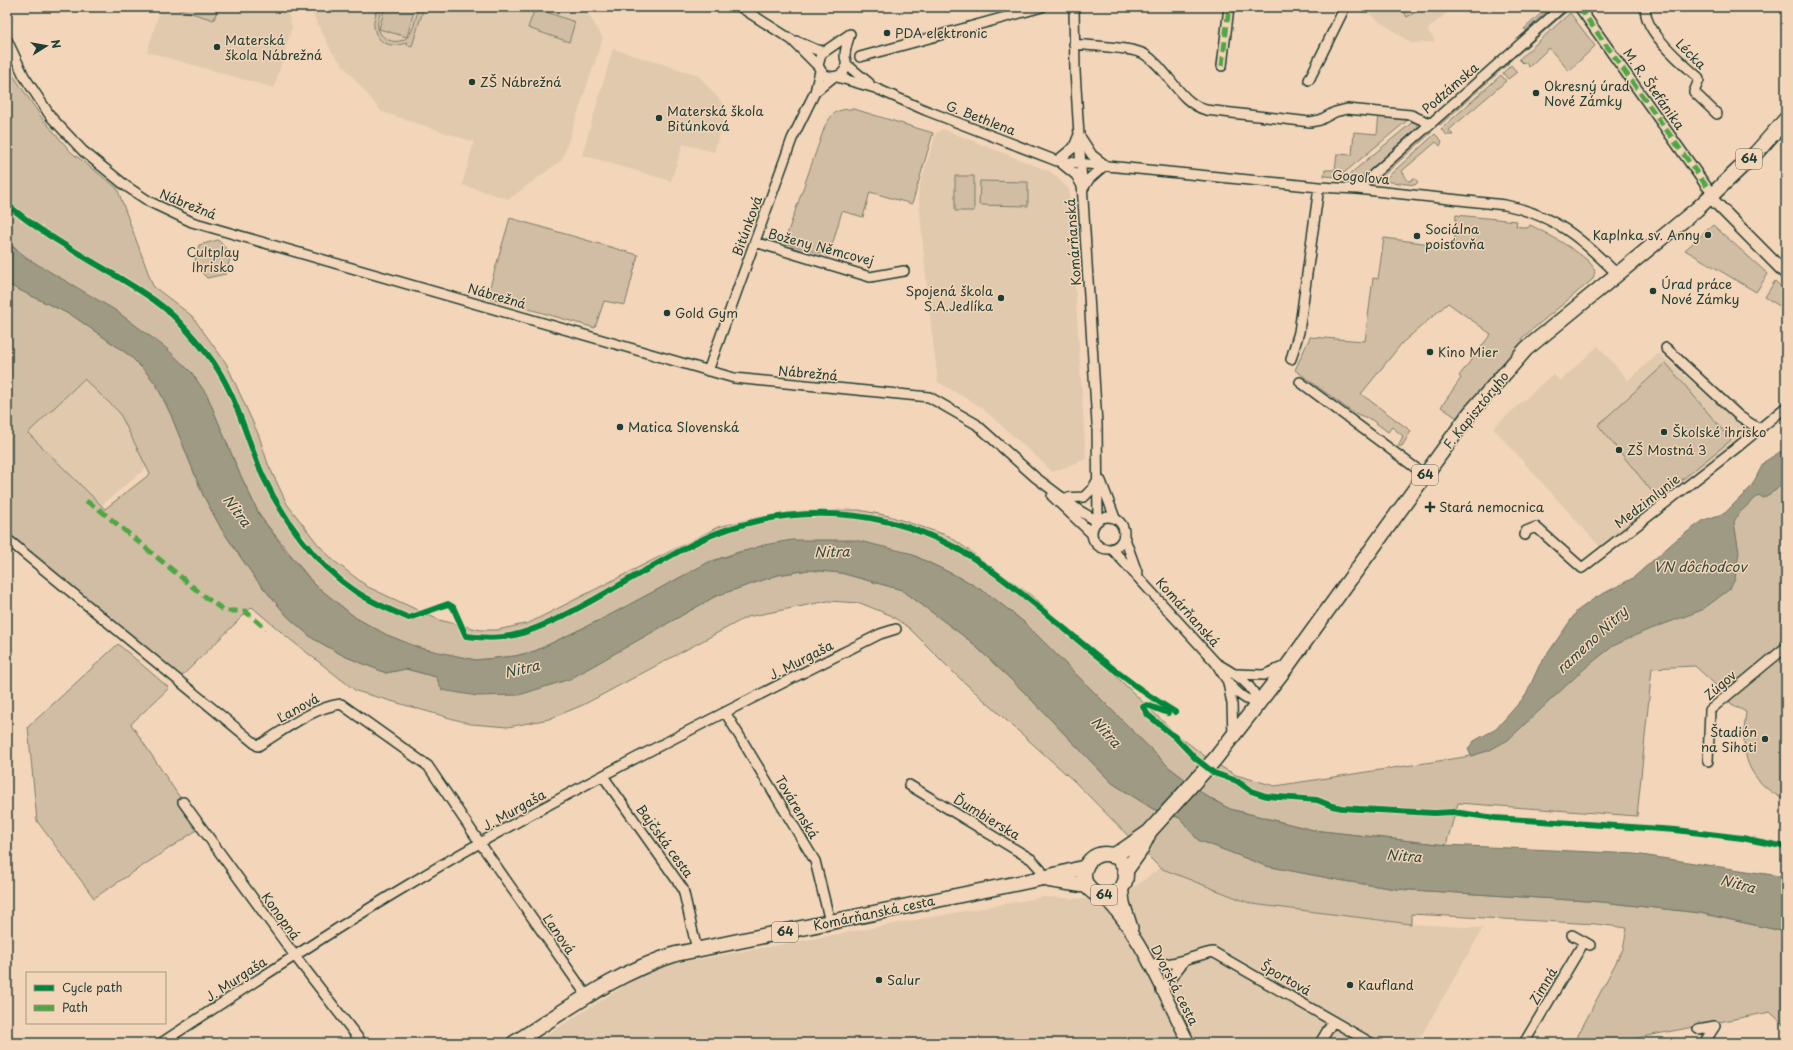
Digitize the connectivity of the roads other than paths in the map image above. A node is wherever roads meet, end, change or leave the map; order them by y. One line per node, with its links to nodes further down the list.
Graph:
1 (740, 7): 10 (street)
2 (1042, 7): 13 (street)
3 (1074, 7): 11 (street, Komárňanská)
4 (1229, 7): 15 (street)
5 (1345, 7): 18 (street)
6 (1562, 7): 23 (street, Podzámska)
7 (1579, 7): 31 (street, M. R. Štefánika)
8 (1646, 7): 21 (street, Lécka)
9 (7, 40): 38 (street, Nábrežná)
10 (792, 40): 12 (street); 16 (street)
11 (1074, 44): 23 (street); 24 (street, Komárňanská)
12 (827, 50): 14 (street); 14 (street); 16 (street)
13 (860, 58)
14 (846, 60): 17 (street); 19 (street, G. Bethlena)
15 (1222, 66)
16 (819, 68): 17 (street); 20 (street, Bitúnková)
17 (835, 77): 19 (street, G. Bethlena); 20 (street, Bitúnková)
18 (1309, 80)
19 (875, 88): 25 (street, G. Bethlena)
20 (815, 92): 32 (street, Bitúnková)
21 (1717, 114)
22 (1786, 119): 31 (main road, 64)
23 (1430, 123): 30 (street, Podzámska)
24 (1079, 133): 25 (street); 26 (street, Komárňanská); 27 (street)
25 (1057, 161): 26 (street, G. Bethlena); 29 (street)
26 (1081, 163): 27 (street, Gogoľova); 29 (street, Komárňanská)
27 (1105, 165): 28 (street, Gogoľova); 29 (street)
28 (1319, 187): 30 (street, Gogoľova); 37 (street)
29 (1083, 189): 43 (street, Komárňanská)
30 (1357, 189): 34 (street, Gogoľova)
31 (1708, 192): 34 (main road, F. Kapisztóryho / 64); 35 (street, M. R. Štefánika)
32 (755, 242): 33 (street, Boženy Němcovej); 38 (street, Bitúnková)
33 (904, 271)
34 (1617, 274): 42 (main road, F. Kapisztóryho / 64)
35 (1786, 274)
36 (1666, 348): 41 (street)
37 (1291, 359)
38 (708, 371): 44 (street, Nábrežná)
39 (1300, 382): 42 (street)
40 (1786, 407): 41 (street, Medzimlynie)
41 (1759, 429): 49 (street, Medzimlynie)
42 (1425, 475): 57 (main road, F. Kapisztóryho / 64)
43 (1099, 476): 45 (street); 46 (street, Komárňanská); 47 (street, Komárňanská)
44 (1035, 477): 45 (street, Nábrežná); 48 (street, Nábrežná)
45 (1062, 498): 47 (street, Nábrežná)
46 (1115, 518): 47 (street); 50 (street, Komárňanská)
47 (1098, 520): 48 (street, Komárňanská)
48 (1091, 533): 52 (street)
49 (1525, 535)
50 (1124, 536): 52 (street); 53 (street, Komárňanská)
51 (7, 539): 68 (street, Ľanová)
52 (1112, 549): 53 (street, Komárňanská)
53 (1140, 578): 56 (street, Komárňanská)
54 (896, 629): 61 (street, J. Murgaša)
55 (1786, 647): 63 (street, Zúgov)
56 (1216, 664): 58 (street); 59 (street)
57 (1288, 665): 58 (street); 60 (main road, F. Kapisztóryho / 64)
58 (1236, 674): 60 (street)
59 (1228, 683): 60 (street); 62 (street)
60 (1258, 704): 62 (main road, 64)
61 (725, 712): 64 (street, J. Murgaša); 76 (street, Továrenská)
62 (1233, 735): 67 (main road, 64)
63 (1708, 761)
64 (603, 776): 68 (street, J. Murgaša); 79 (street, Bajčská cesta)
65 (909, 784): 72 (street, Ďumbierska)
66 (183, 802): 80 (street, Konopná)
67 (1149, 832): 69 (main road, 64); 71 (main road, 64)
68 (480, 843): 80 (street, J. Murgaša); 84 (street, Ľanová)
69 (1112, 856): 70 (main road, 64); 71 (main road, 64)
70 (1086, 867): 72 (main road, Komárňanská cesta / 64); 73 (main road, 64)
71 (1125, 872): 74 (main road, 64)
72 (1043, 878): 73 (main road, Komárňanská cesta / 64); 76 (main road, Komárňanská cesta / 64)
73 (1088, 886): 75 (main road, 64)
74 (1122, 886): 75 (main road, 64); 78 (street, Dvorská cesta)
75 (1100, 895): 78 (street, Dvorská cesta)
76 (830, 922): 79 (main road, Komárňanská cesta / 64)
77 (1572, 935): 93 (street, Zimná)
78 (1136, 940): 82 (street, Dvorská cesta)
79 (697, 950): 84 (main road, Komárňanská cesta / 64)
80 (295, 956): 88 (street, J. Murgaša); 89 (street, Konopná)
81 (1184, 962): 82 (street, Športová); 83 (street, Športová); 85 (street, Športová)
82 (1148, 963): 83 (street, Dvorská cesta)
83 (1161, 991): 91 (street, Dvorská cesta)
84 (587, 996): 90 (main road, Komárňanská cesta / 64)
85 (1333, 1021): 87 (street); 92 (street, Športová)
86 (1698, 1029): 94 (street)
87 (1322, 1042)
88 (161, 1043)
89 (362, 1043)
90 (514, 1043)
91 (1189, 1043)
92 (1371, 1043)
93 (1524, 1043)
94 (1704, 1043)

